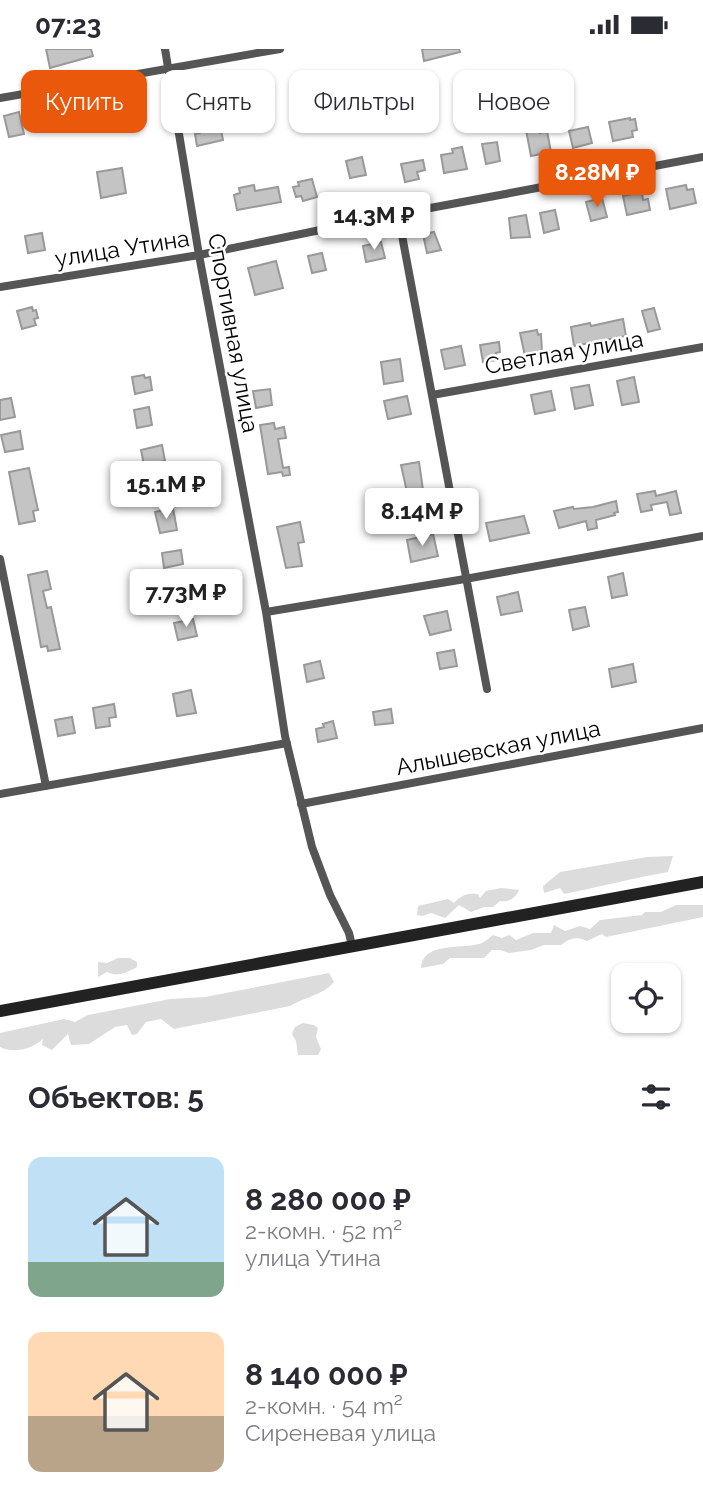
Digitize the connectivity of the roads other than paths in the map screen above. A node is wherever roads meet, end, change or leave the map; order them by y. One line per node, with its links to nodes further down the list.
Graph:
1 (165, 49): 3 (street, Спортивная улица)
2 (280, 49): 3 (street)
3 (170, 70)
4 (161, 71): 5 (street)
5 (0, 98)
6 (180, 133): 9 (street, Спортивная улица)
7 (703, 157): 8 (street, улица Утина)
8 (398, 214): 9 (street, улица Утина); 12 (street)
9 (199, 255): 10 (street, улица Утина); 16 (street, Спортивная улица)
10 (0, 287)
11 (703, 347): 12 (street, Светлая улица)
12 (432, 395): 15 (street)
13 (703, 536): 15 (street)
14 (0, 559): 20 (street)
15 (465, 579): 16 (street); 17 (street)
16 (266, 612): 19 (street, Спортивная улица)
17 (487, 689)
18 (703, 728): 22 (street, Алышевская улица)
19 (287, 743): 20 (street); 22 (street, Спортивная улица)
20 (46, 786): 21 (street)
21 (0, 794)
22 (301, 804): 24 (street, Спортивная улица)
23 (703, 882): 24 (main road)
24 (352, 946): 25 (main road)
25 (0, 1011)

